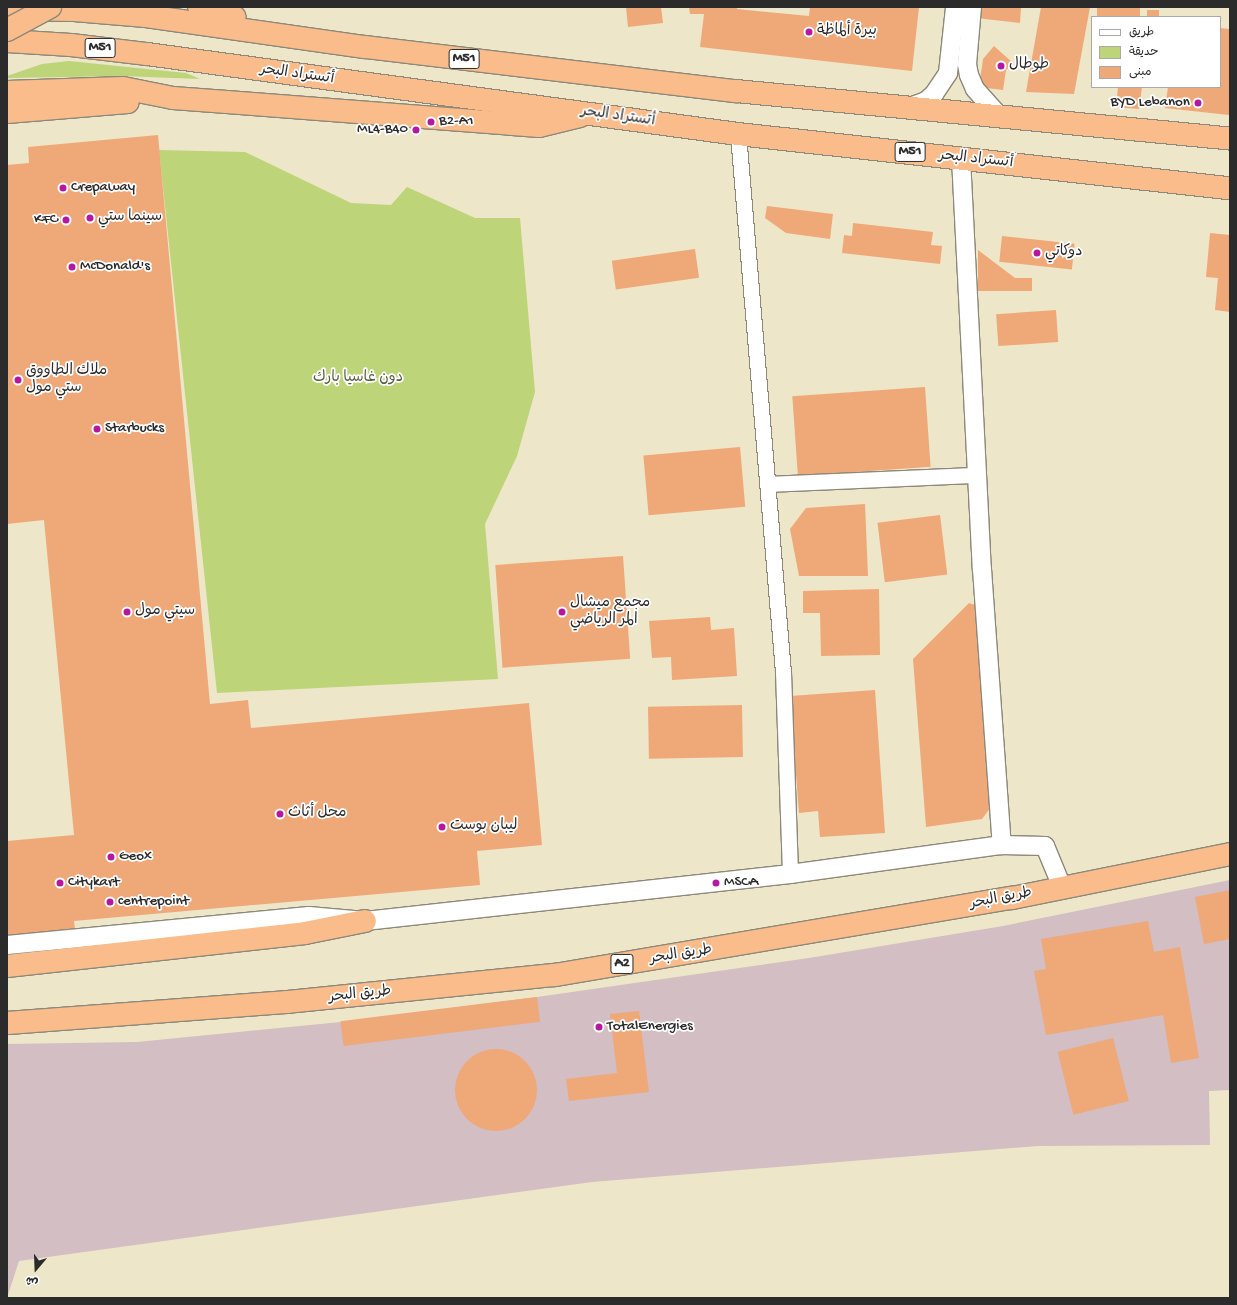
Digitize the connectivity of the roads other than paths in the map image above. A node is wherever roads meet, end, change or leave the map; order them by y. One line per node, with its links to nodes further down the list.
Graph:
1 (222, 7): 7 (highway)
2 (955, 7): 13 (street)
3 (972, 7): 16 (street)
4 (47, 8): 8 (highway, bridge)
5 (7, 9): 6 (highway, M51)
6 (195, 15): 7 (highway); 10 (highway, M51)
7 (251, 21): 10 (highway)
8 (7, 30)
9 (7, 41): 15 (highway, أتستراد البحر / M51)
10 (365, 46): 13 (highway, M51)
11 (7, 92): 12 (highway)
12 (173, 98): 14 (highway); 15 (highway)
13 (904, 109): 16 (highway, M51)
14 (7, 112)
15 (591, 113): 17 (highway, أتستراد البحر / M51)
16 (1001, 118): 18 (highway, M51)
17 (738, 134): 19 (highway, أتستراد البحر / M51); 22 (street)
18 (1230, 139)
19 (961, 158): 20 (highway, أتستراد البحر / M51); 21 (street)
20 (1230, 188)
21 (977, 475): 22 (street); 23 (street)
22 (768, 484): 25 (street)
23 (1002, 845): 25 (street); 26 (street)
24 (1230, 854): 26 (highway, طريق البحر / A2)
25 (790, 874): 27 (street)
26 (1062, 887): 30 (highway, طريق البحر / A2)
27 (365, 921): 28 (street); 29 (highway)
28 (7, 945)
29 (7, 966)
30 (7, 1023)

